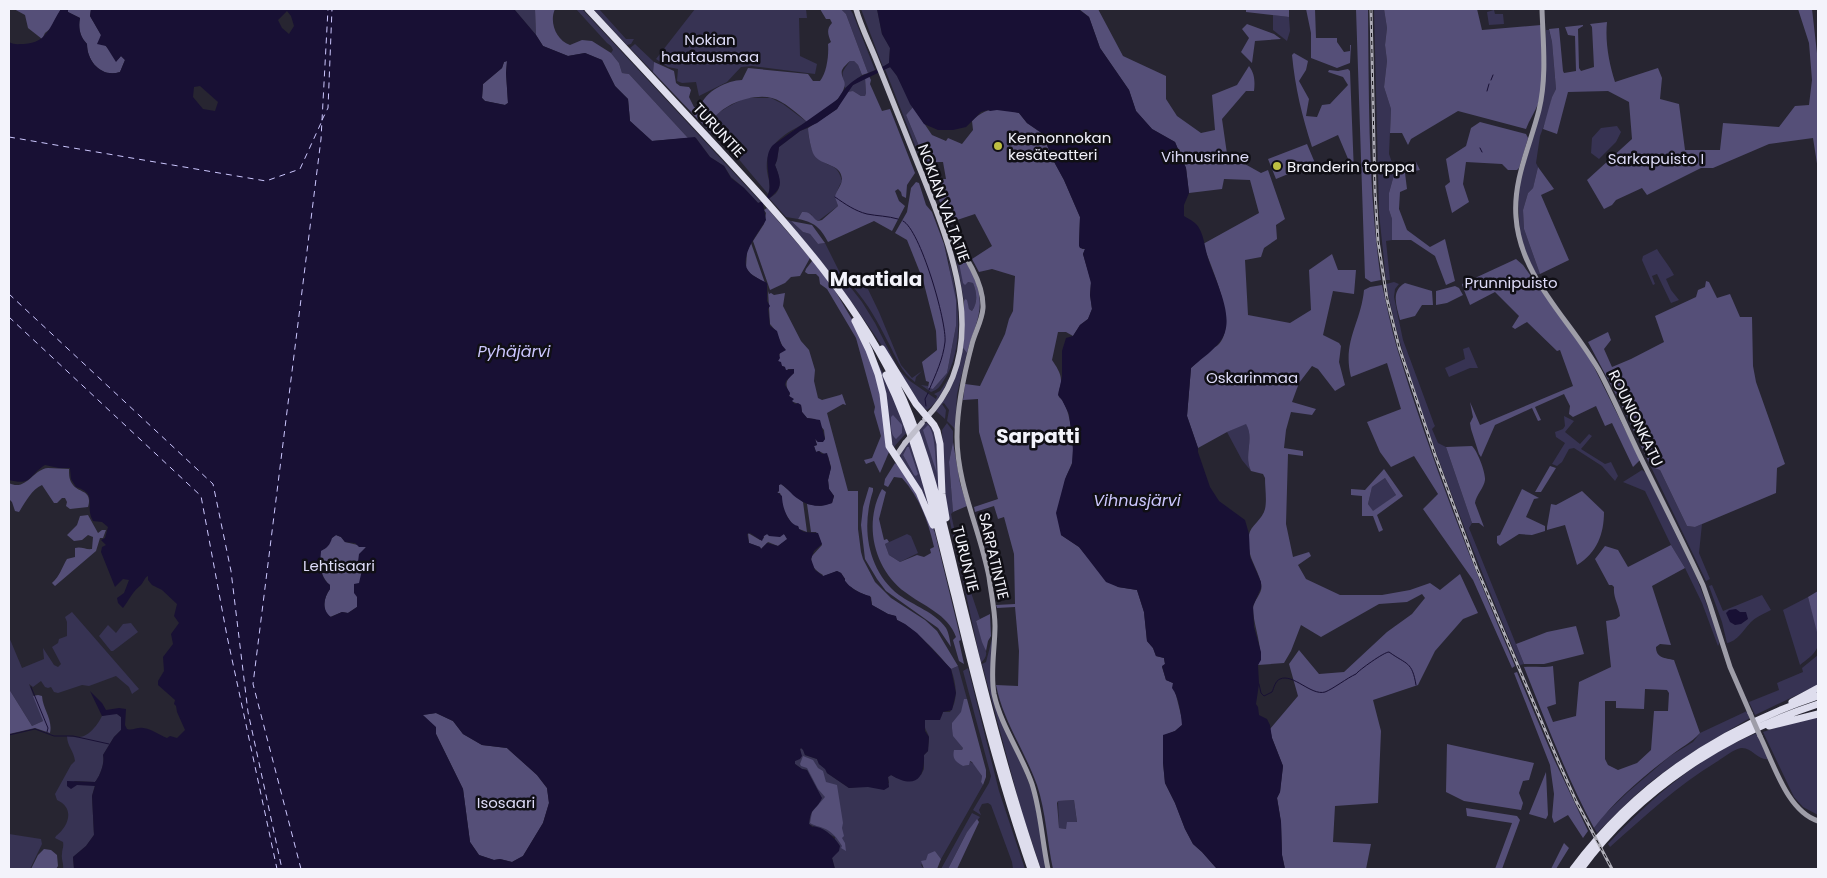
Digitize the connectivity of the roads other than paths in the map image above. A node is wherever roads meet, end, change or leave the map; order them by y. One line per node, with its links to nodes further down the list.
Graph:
1 (588, 9): 7 (highway, TURUNTIE)
2 (856, 9): 4 (main road, NOKIAN VALTATIE)
3 (1542, 9): 21 (main road, ROUNIONKATU, bridge)
4 (946, 236): 5 (main road, SARPATINTIE); 6 (main road, NOKIAN VALTATIE)
5 (958, 249): 6 (main road); 24 (main road, SARPATINTIE)
6 (951, 250): 11 (main road, NOKIAN VALTATIE)
7 (826, 274): 8 (highway, TURUNTIE); 9 (highway, TURUNTIE)
8 (839, 293): 10 (highway, TURUNTIE); 12 (highway)
9 (852, 308): 10 (highway, TURUNTIE); 11 (highway)
10 (908, 419): 13 (highway, TURUNTIE); 14 (highway, TURUNTIE)
11 (925, 420): 12 (main road, NOKIAN VALTATIE, bridge); 13 (highway)
12 (896, 456): 14 (highway)
13 (953, 564): 23 (highway, TURUNTIE)
14 (952, 587): 22 (highway, TURUNTIE)
15 (1818, 688): 18 (highway)
16 (1818, 696): 18 (highway)
17 (1818, 704): 20 (highway)
18 (1776, 711): 25 (highway)
19 (1818, 714): 20 (highway)
20 (1735, 738): 26 (highway)
21 (1818, 821)
22 (1031, 869)
23 (1036, 869)
24 (1048, 869)
25 (1573, 869)
26 (1581, 869)

